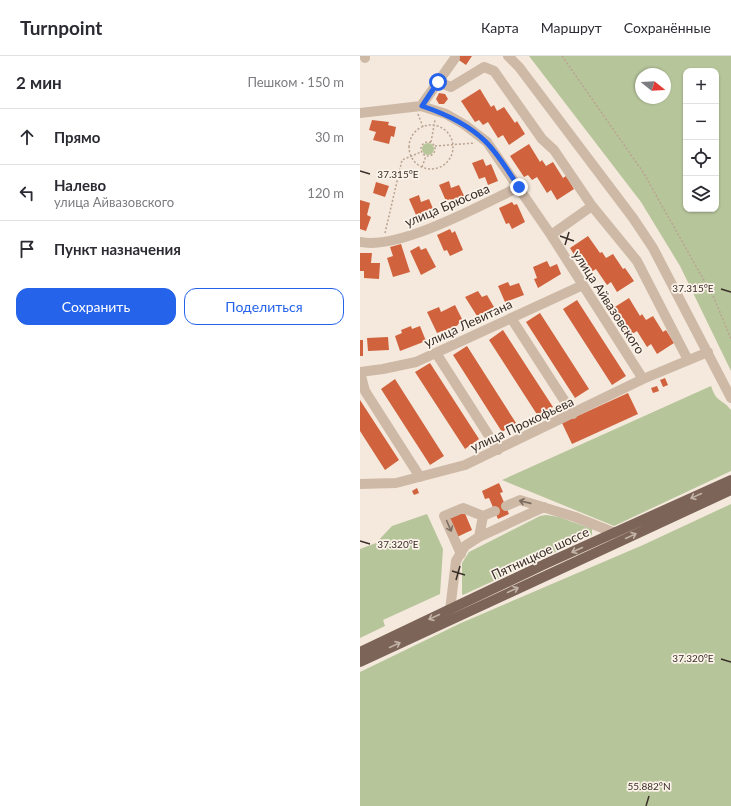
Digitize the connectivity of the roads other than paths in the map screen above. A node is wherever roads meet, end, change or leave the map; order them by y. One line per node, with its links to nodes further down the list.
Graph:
1 (508, 56): 12 (street)
2 (455, 58): 3 (street)
3 (438, 82): 4 (street); 7 (street)
4 (419, 106): 5 (street); 6 (street, улица Айвазовского)
5 (360, 113)
6 (519, 187): 8 (street, улица Айвазовского); 9 (street, улица Брюсова)
7 (592, 206): 8 (street); 14 (street)
8 (551, 235): 10 (street, улица Айвазовского)
9 (360, 242)
10 (583, 285): 11 (street, улица Левитана); 16 (street, улица Айвазовского)
11 (511, 318): 13 (street, улица Левитана); 18 (street)
12 (708, 352): 14 (street, улица Прокофьева); 17 (street)
13 (436, 353): 15 (street, улица Левитана); 19 (street)
14 (688, 360): 16 (street, улица Прокофьева)
15 (360, 372): 20 (street)
16 (644, 379): 18 (street, улица Прокофьева)
17 (731, 398)
18 (573, 414): 19 (street, улица Прокофьева)
19 (498, 450): 20 (street, улица Прокофьева)
20 (420, 477): 22 (street, улица Прокофьева)
21 (731, 480): 28 (main road, Пятницкое шоссе, one-way to 28)
22 (360, 484)
23 (731, 490): 33 (main road, Пятницкое шоссе, one-way to 23)
24 (506, 506): 25 (street, one-way to 24)
25 (544, 508): 28 (street); 29 (street)
26 (495, 511): 27 (street)
27 (483, 516): 29 (street); 30 (street, one-way to 30)
28 (615, 534): 31 (main road, Пятницкое шоссе, one-way to 31)
29 (479, 537): 30 (street)
30 (460, 554): 31 (street)
31 (450, 610): 32 (main road, Пятницкое шоссе, one-way to 32)
32 (360, 652)
33 (360, 662)

